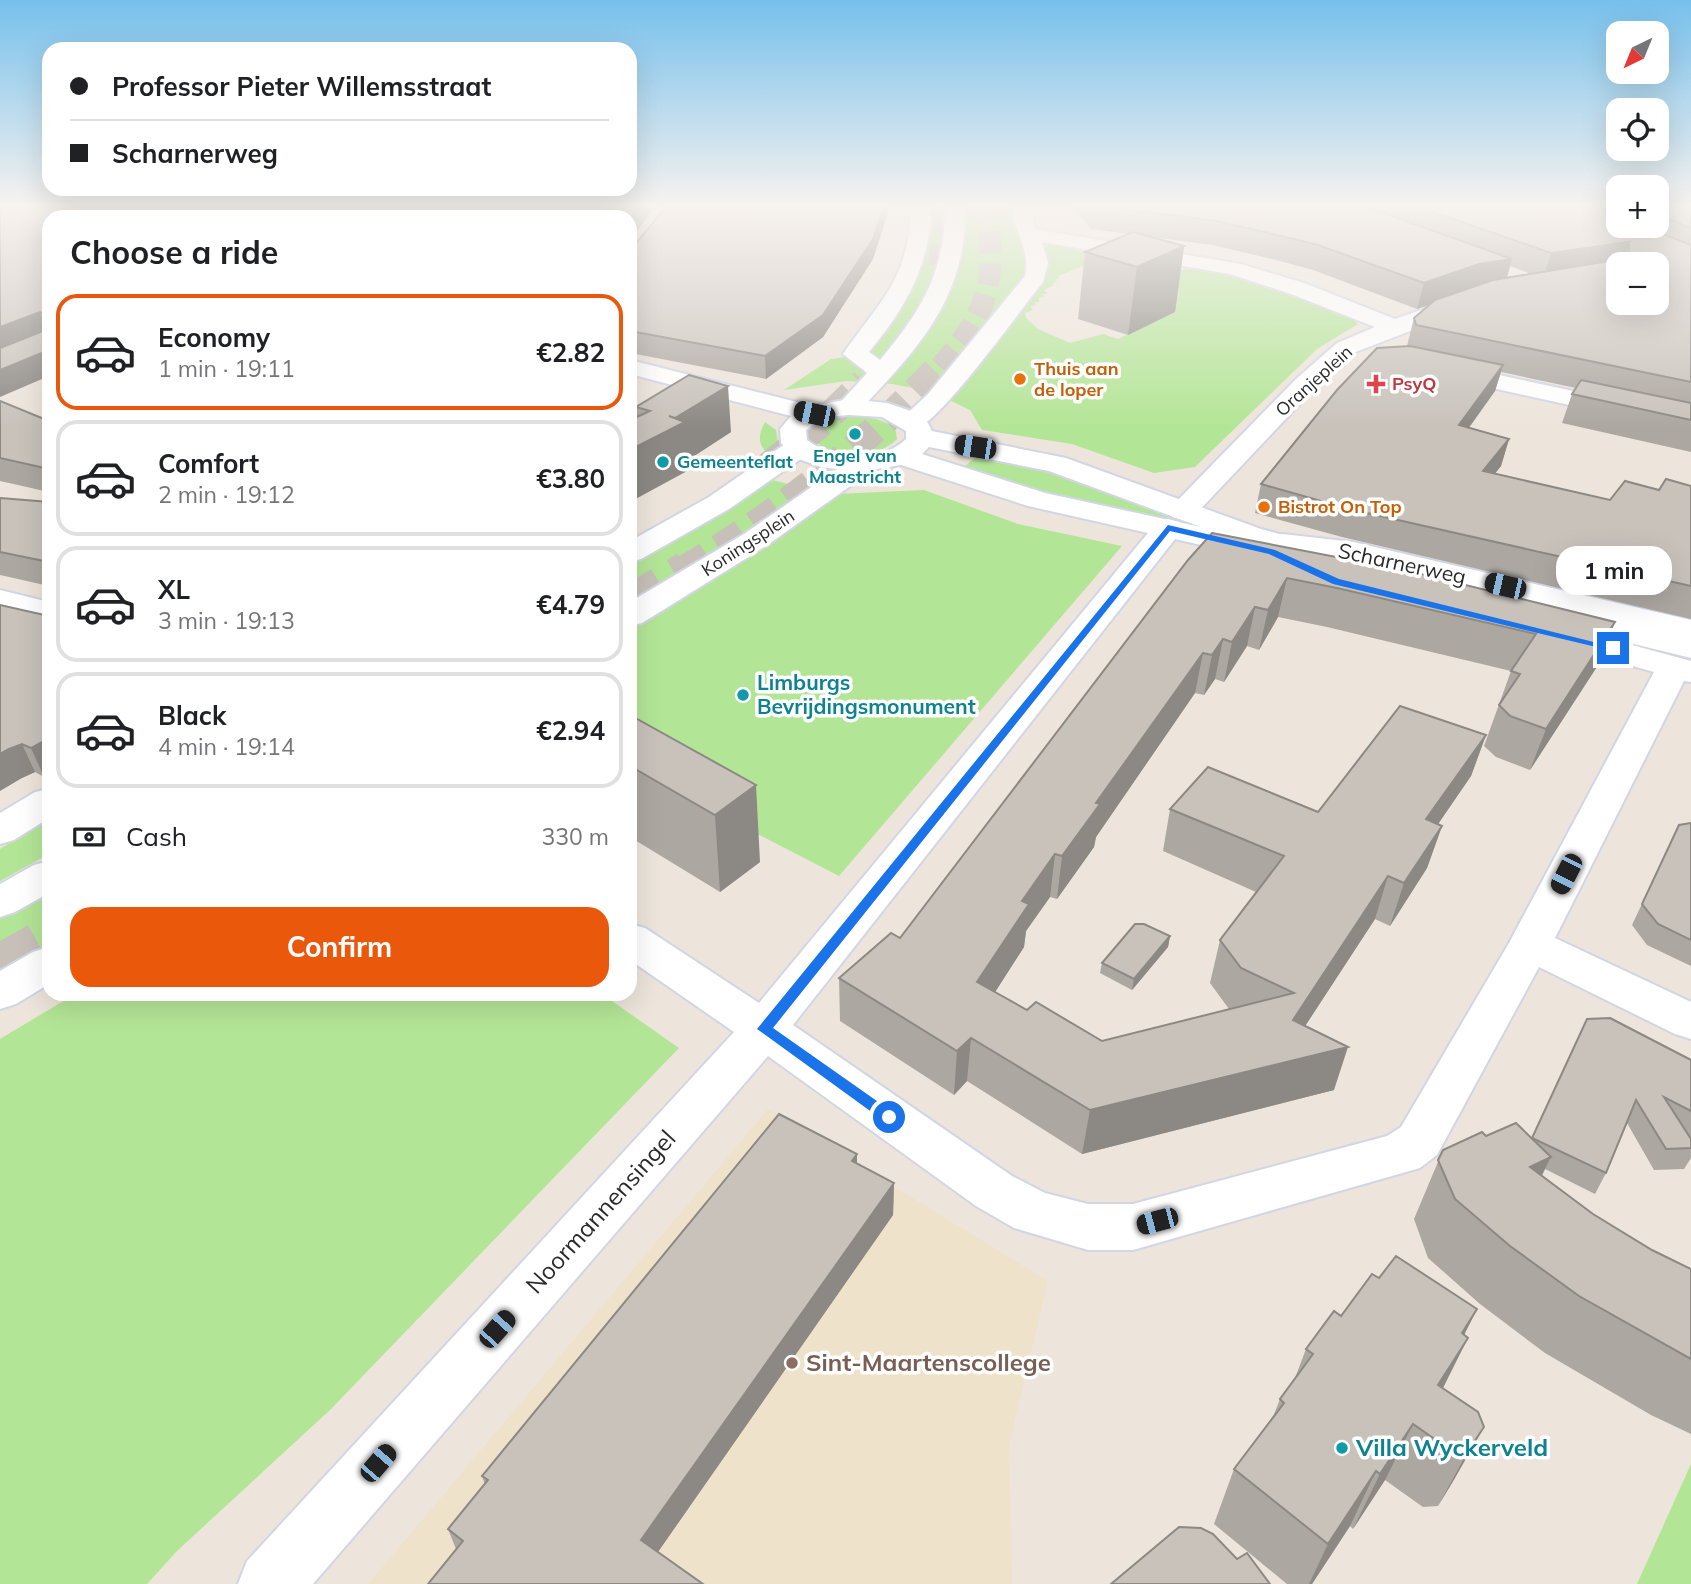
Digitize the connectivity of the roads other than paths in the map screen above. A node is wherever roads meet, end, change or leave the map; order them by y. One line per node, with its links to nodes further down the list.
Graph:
1 (905, 280): 11 (street)
2 (944, 280): 11 (street)
3 (1033, 280): 16 (street)
4 (1271, 280): 6 (street)
5 (1481, 297): 6 (street, Oranjeplein)
6 (1395, 327): 7 (street, Oranjeplein)
7 (1345, 348): 8 (street); 18 (street, Oranjeplein)
8 (1384, 357)
9 (1423, 365): 14 (street)
10 (637, 370): 15 (street)
11 (882, 372): 13 (street)
12 (637, 385): 15 (street)
13 (849, 407): 15 (street); 16 (street)
14 (1691, 424)
15 (803, 429): 17 (street); 20 (street)
16 (911, 438): 17 (street); 18 (street, Scharnerweg); 18 (street, Scharnerweg)
17 (863, 464): 24 (street, Koningsplein)
18 (1176, 520): 19 (street, Scharnerweg); 37 (street)
19 (1274, 547): 21 (street, Scharnerweg); 26 (street, Scharnerweg); 27 (street, Scharnerweg)
20 (637, 549)
21 (1376, 591)
22 (0, 600): 23 (street)
23 (42, 610)
24 (637, 612)
25 (1521, 626): 27 (street)
26 (1691, 630)
27 (1685, 662): 33 (street)
28 (42, 805): 29 (street)
29 (0, 831)
30 (42, 879): 31 (street)
31 (0, 902)
32 (637, 944): 37 (street)
33 (1530, 944): 36 (street); 37 (street)
34 (42, 966): 35 (street)
35 (0, 992)
36 (1691, 1022)
37 (764, 1029): 38 (street, Noormannensingel)
38 (270, 1584)

